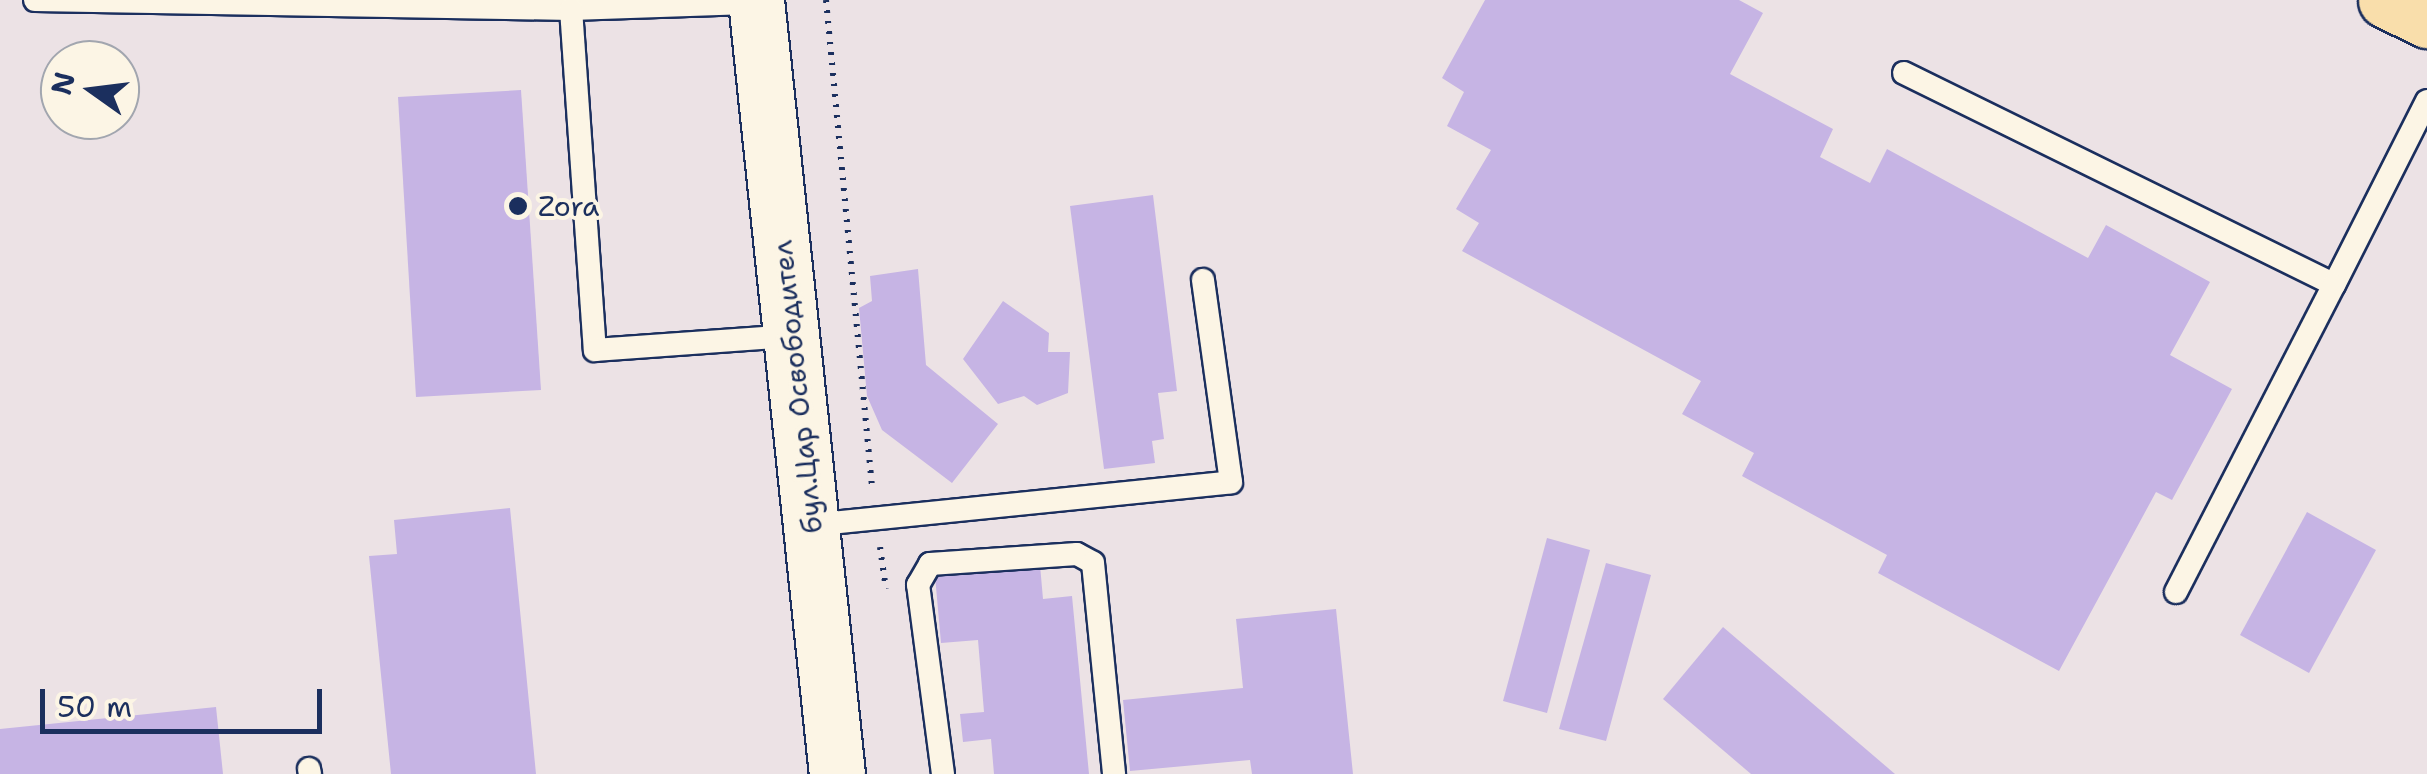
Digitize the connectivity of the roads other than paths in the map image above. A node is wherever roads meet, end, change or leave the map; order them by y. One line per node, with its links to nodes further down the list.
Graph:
1 (35, 0): 3 (lane)
2 (2386, 0): 6 (main road)
3 (294, 2): 5 (lane)
4 (756, 2): 5 (lane); 11 (street, бул.Цар Освободител)
5 (571, 8): 11 (lane)
6 (2427, 20)
7 (1904, 73): 10 (lane)
8 (2427, 101): 10 (lane)
9 (1203, 280): 12 (lane)
10 (2334, 285): 13 (lane)
11 (792, 336): 12 (street, бул.Цар Освободител)
12 (811, 525): 14 (street, бул.Цар Освободител)
13 (2176, 592)
14 (837, 774)
15 (943, 774): 16 (lane)
16 (1114, 774)

